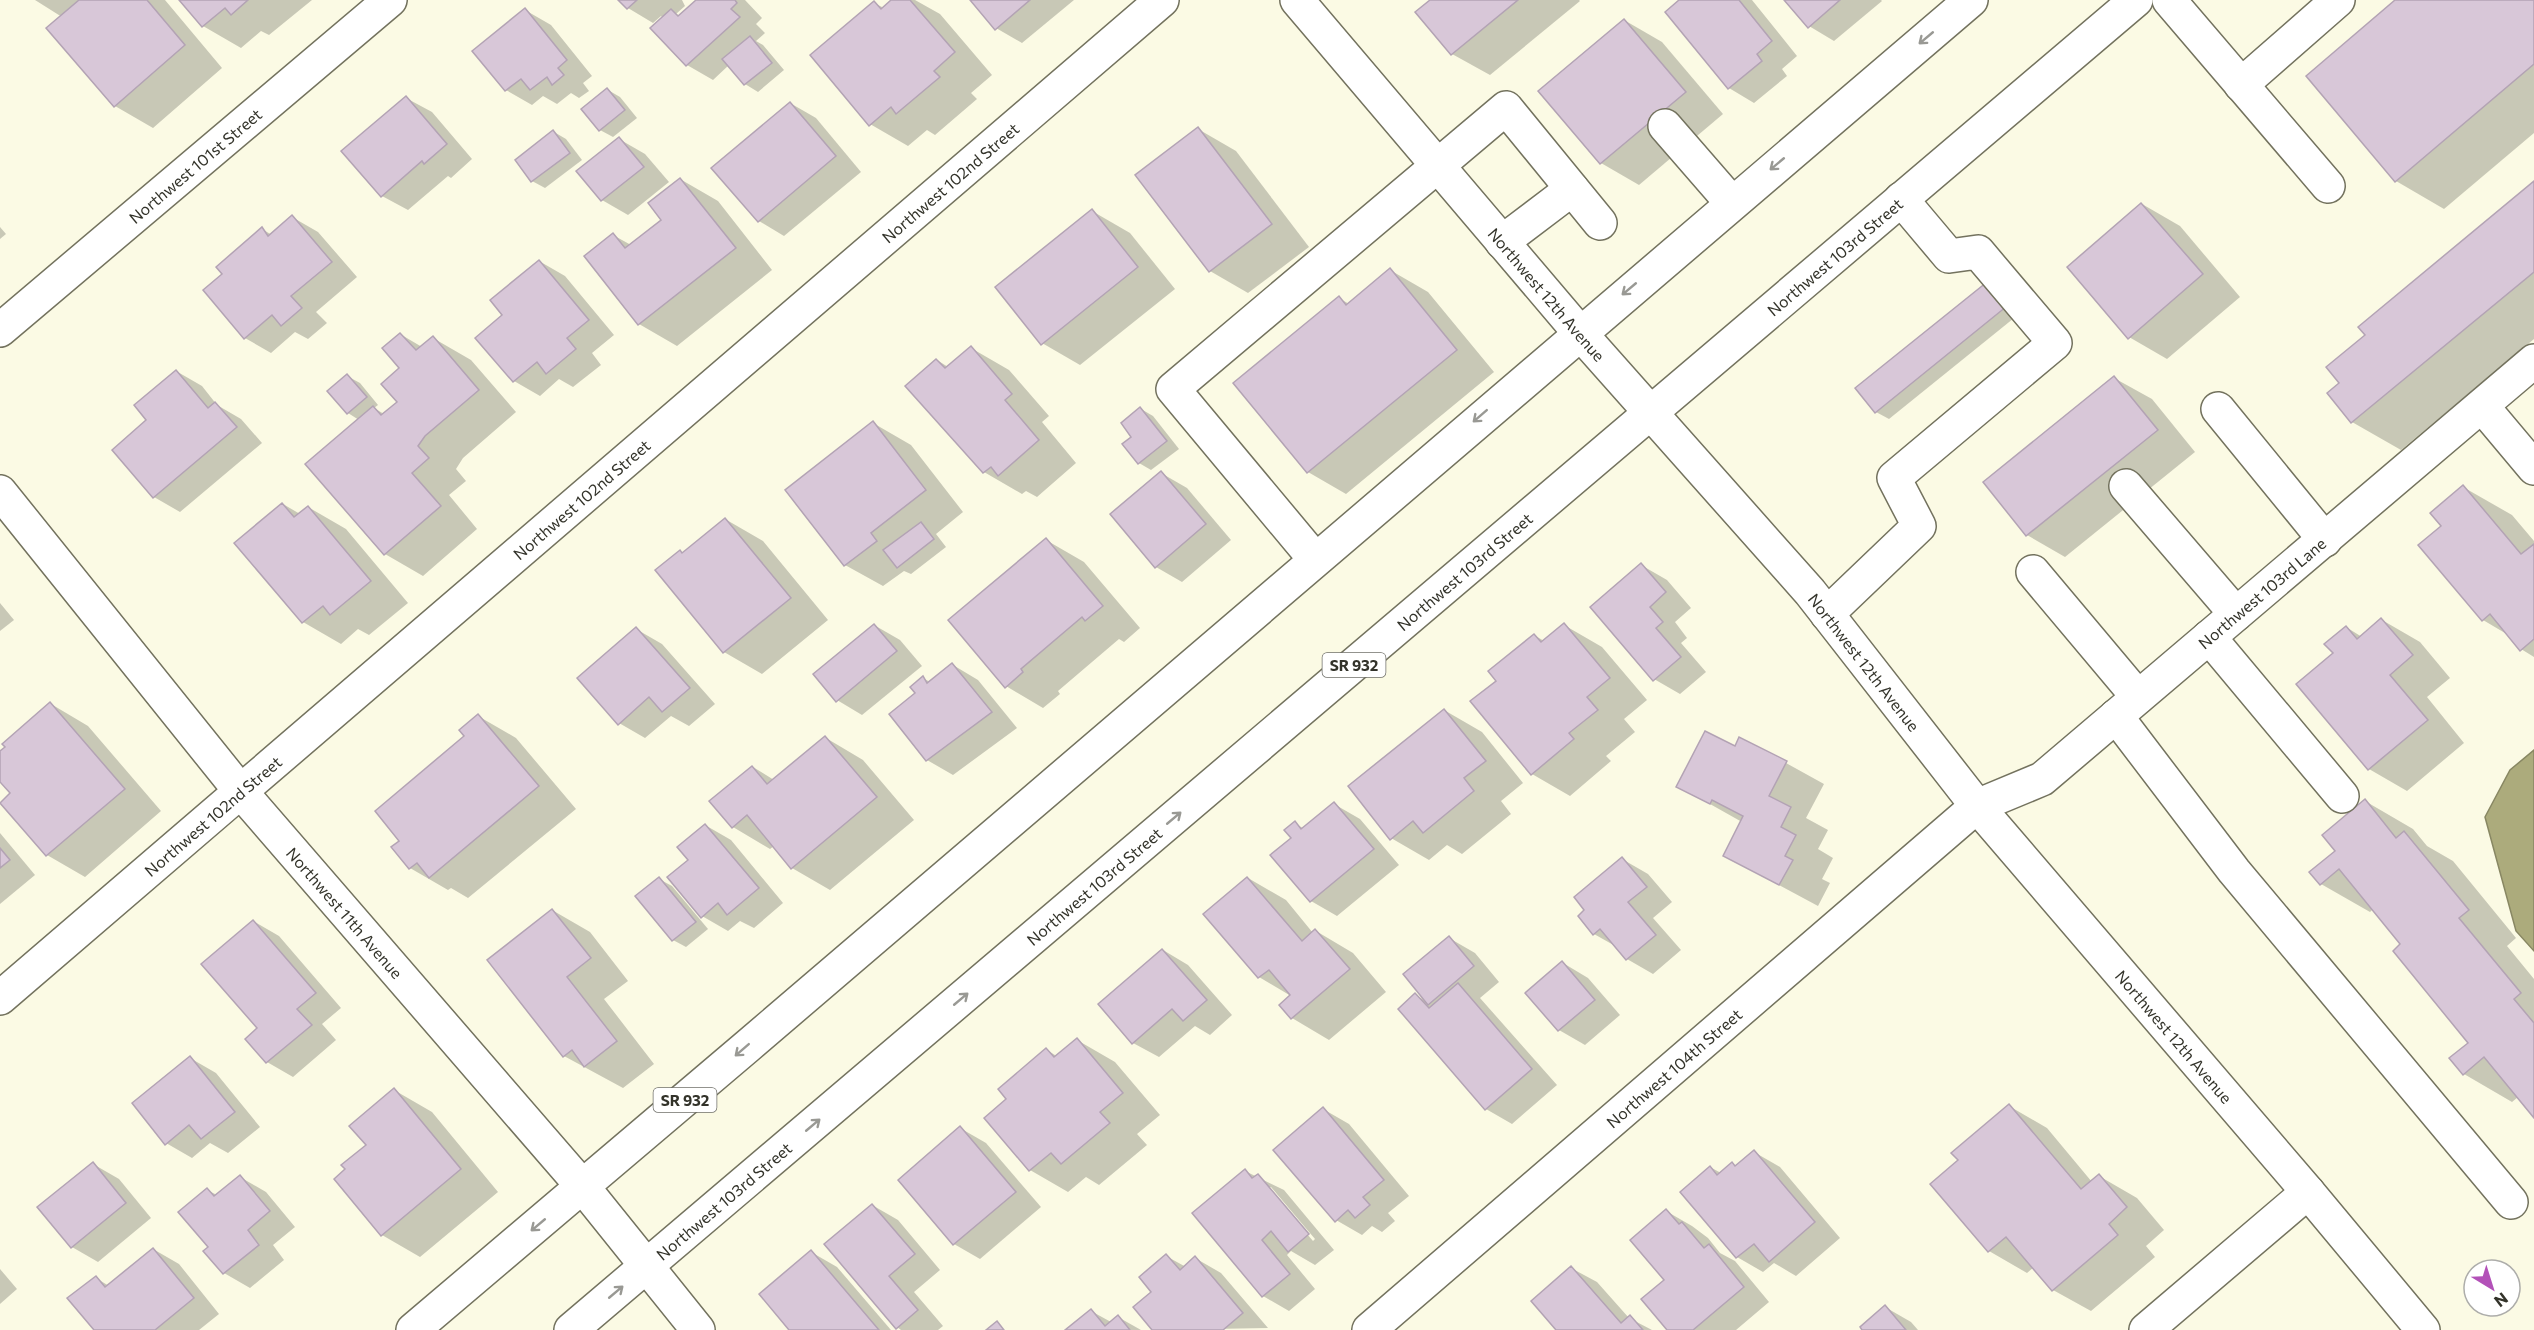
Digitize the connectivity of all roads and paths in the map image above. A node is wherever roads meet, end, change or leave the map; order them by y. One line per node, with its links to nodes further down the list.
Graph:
1 (390, 0): 17 (street, Northwest 101st Street)
2 (1162, 0): 33 (street, Northwest 102nd Street)
3 (1297, 0): 10 (street, Northwest 12th Avenue)
4 (1971, 0): 14 (street, SR 932, one-way to 14)
5 (2136, 0): 13 (street, Northwest 103rd Street / SR 932)
6 (2169, 0): 8 (street)
7 (2338, 0): 8 (street)
8 (2241, 84): 11 (street)
9 (1665, 126): 14 (street)
10 (1437, 165): 12 (street); 16 (street, Northwest 12th Avenue); 27 (street)
11 (2328, 186)
12 (1572, 189): 15 (street); 16 (street)
13 (1900, 199): 22 (street, Northwest 103rd Street / SR 932); 29 (street)
14 (1731, 202): 18 (street, SR 932, one-way to 18)
15 (1600, 224)
16 (1502, 242): 18 (street, Northwest 12th Avenue)
17 (0, 330)
18 (1579, 332): 22 (street, Northwest 12th Avenue); 27 (street, SR 932, one-way to 27)
19 (2534, 361): 20 (street, Northwest 103rd Lane)
20 (2482, 405): 23 (street); 26 (street, Northwest 103rd Lane)
21 (2218, 409): 26 (street)
22 (1650, 412): 29 (street, Northwest 12th Avenue); 40 (street, Northwest 103rd Street / SR 932, one-way to 22)
23 (2534, 468)
24 (2126, 486): 30 (street)
25 (0, 492): 33 (street, Northwest 11th Avenue)
26 (2325, 540): 30 (street, Northwest 103rd Lane)
27 (1314, 558): 37 (street, SR 932, one-way to 37)
28 (2033, 572): 32 (street)
29 (1827, 614): 35 (street, Northwest 12th Avenue)
30 (2236, 614): 31 (street, Northwest 103rd Lane)
31 (2209, 637): 32 (street, Northwest 103rd Lane); 34 (street)
32 (2127, 707): 35 (street, Northwest 103rd Lane); 39 (street)
33 (241, 792): 36 (street, Northwest 102nd Street); 37 (street, Northwest 11th Avenue)
34 (2342, 796)
35 (1977, 806): 38 (street, Northwest 12th Avenue); 44 (street, Northwest 104th Street)
36 (0, 998)
37 (583, 1187): 40 (street, Northwest 11th Avenue); 41 (street, SR 932, one-way to 41)
38 (2308, 1192): 45 (street); 46 (street, Northwest 12th Avenue)
39 (2511, 1202)
40 (647, 1267): 42 (street, Northwest 103rd Street / SR 932, one-way to 40); 43 (street, Northwest 11th Avenue)
41 (413, 1330)
42 (571, 1330)
43 (698, 1330)
44 (1369, 1330)
45 (2146, 1330)
46 (2423, 1330)

